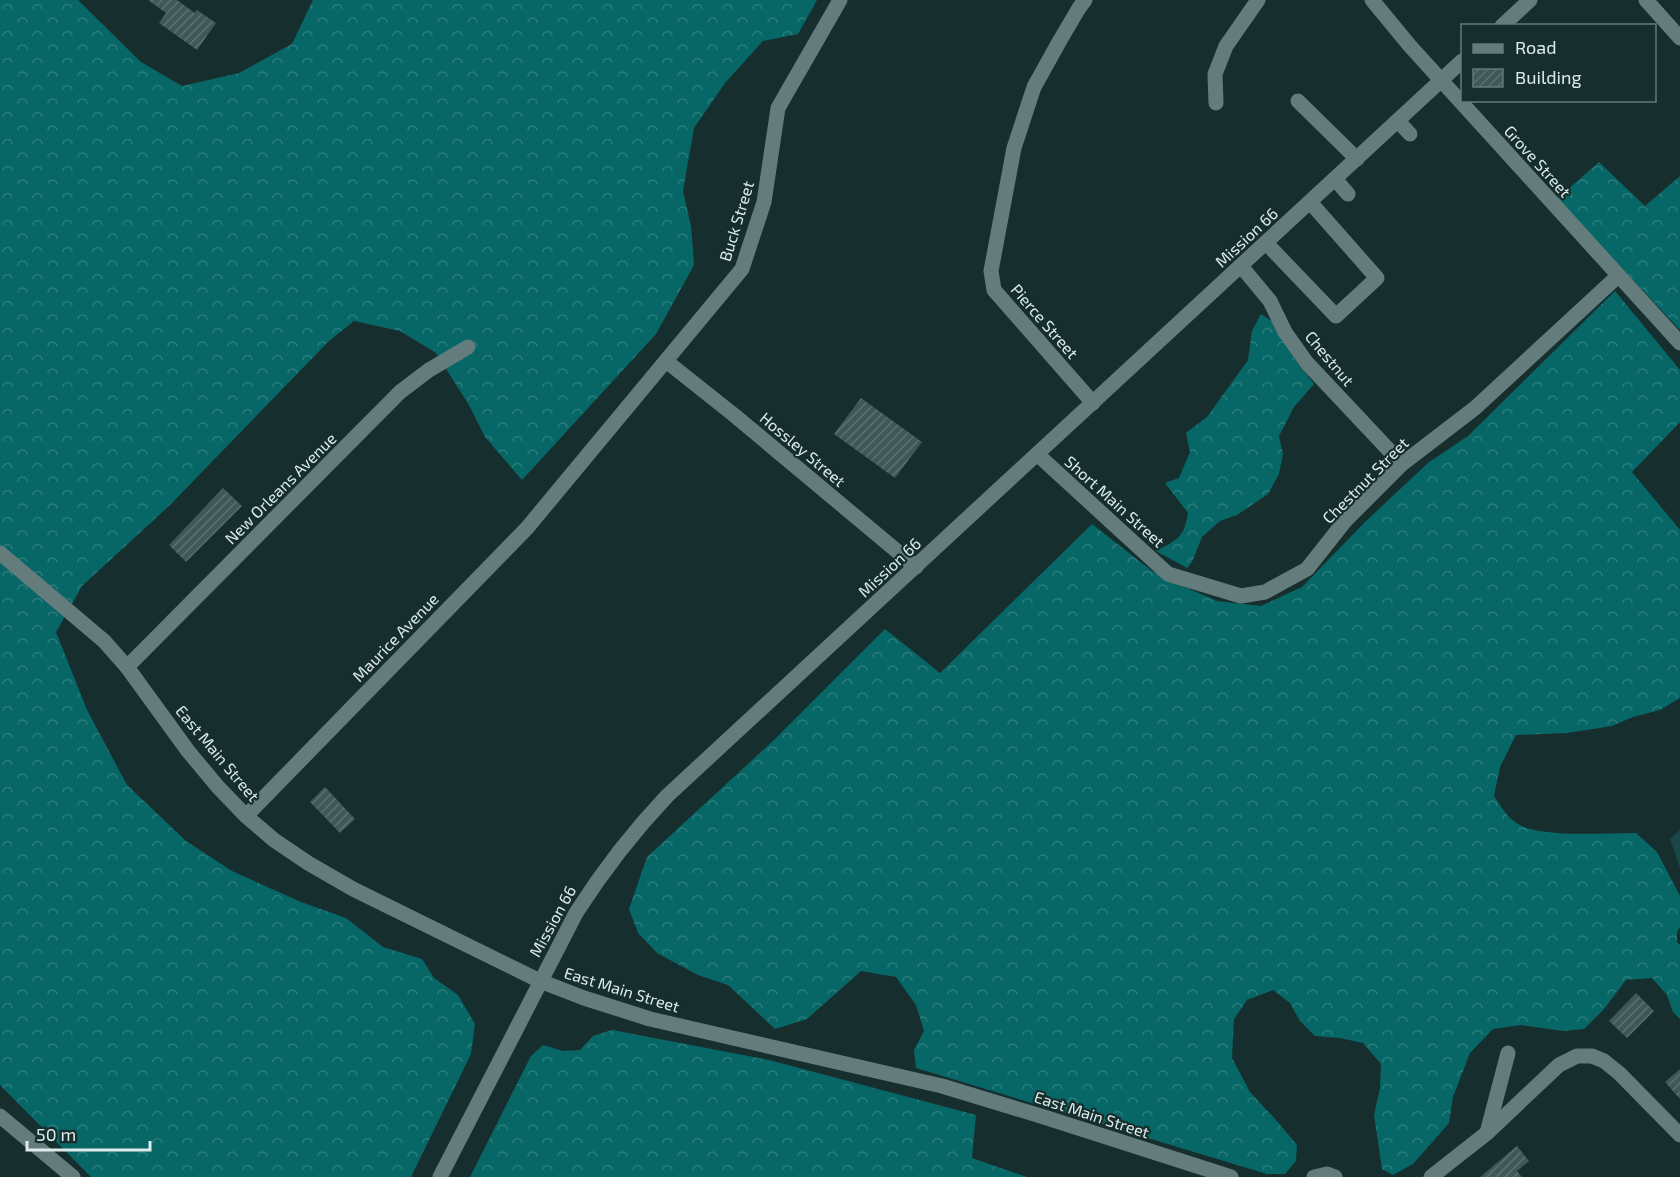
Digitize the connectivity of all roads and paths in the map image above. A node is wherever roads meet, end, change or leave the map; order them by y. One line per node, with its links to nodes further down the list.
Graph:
1 (840, 0): 26 (street, Buck Street)
2 (1085, 0): 27 (street, Pierce Street)
3 (1258, 0): 14 (street)
4 (1372, 0): 10 (street, Grove Street)
5 (1530, 0): 7 (street)
6 (1646, 0): 8 (street)
7 (1504, 24)
8 (1680, 38)
9 (1461, 62): 10 (street, Mission 66)
10 (1442, 80): 12 (street, Grove Street); 15 (street, Mission 66)
11 (1298, 101): 17 (street)
12 (1461, 101)
13 (1462, 102): 23 (street, Grove Street)
14 (1216, 103)
15 (1398, 121): 16 (street); 17 (street, Mission 66)
16 (1410, 134)
17 (1357, 159): 18 (street, Mission 66)
18 (1335, 179): 19 (street); 20 (street, Mission 66)
19 (1348, 194)
20 (1310, 202): 21 (street, Mission 66); 21 (street)
21 (1266, 243): 22 (street, Mission 66)
22 (1241, 266): 27 (street, Mission 66); 29 (street, Chestnut)
23 (1618, 276): 24 (street, Grove Street); 29 (street, Chestnut Street)
24 (1680, 343)
25 (468, 347): 34 (street, New Orleans Avenue)
26 (666, 361): 30 (street, Buck Street); 32 (street, Hossley Street)
27 (1093, 403): 28 (street, Mission 66)
28 (1037, 454): 32 (street, Mission 66); 33 (street, Short Main Street)
29 (1402, 464): 33 (street, Chestnut Street)
30 (567, 480): 35 (street, Maurice Avenue)
31 (0, 552): 34 (street, East Main Street)
32 (916, 567): 36 (street, Mission 66)
33 (1168, 574)
34 (127, 668): 35 (street, East Main Street)
35 (246, 816): 36 (street, East Main Street)
36 (540, 981): 42 (street, Mission 66); 43 (street, East Main Street)
37 (1508, 1053): 39 (street)
38 (0, 1116): 41 (street)
39 (1487, 1133): 40 (street); 46 (street)
40 (1680, 1135)
41 (72, 1177)
42 (440, 1177)
43 (1231, 1177)
44 (1314, 1177): 45 (street)
45 (1335, 1177)
46 (1431, 1177)

